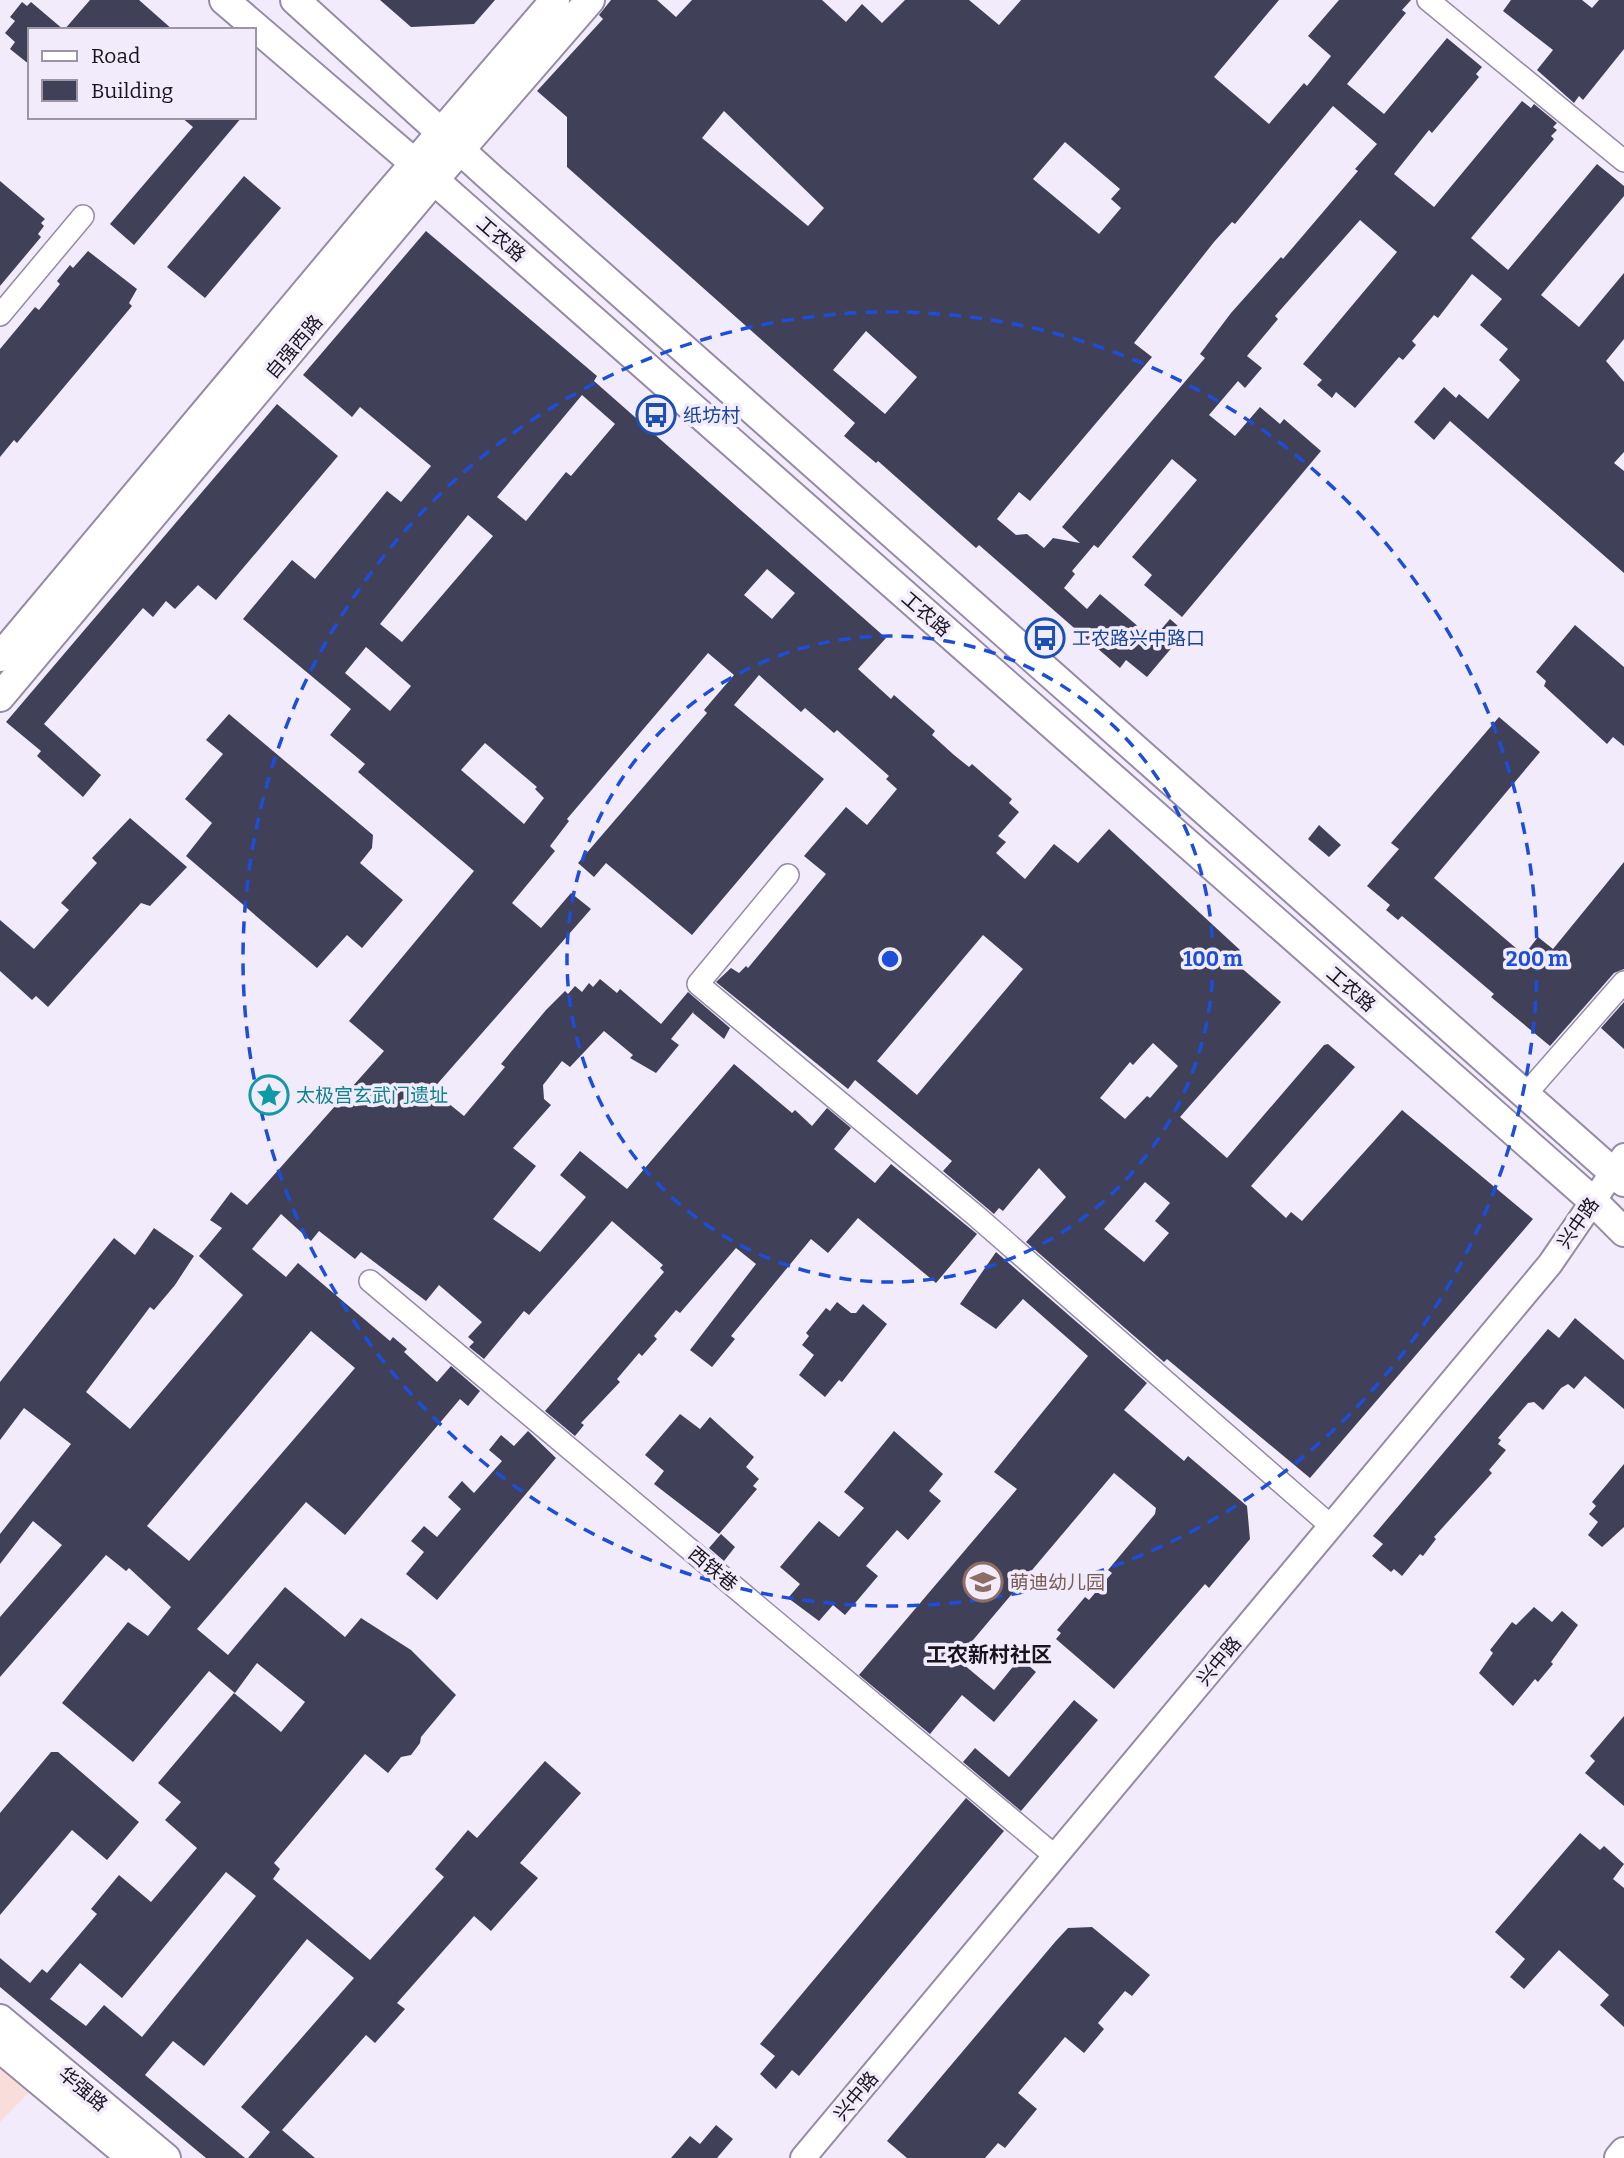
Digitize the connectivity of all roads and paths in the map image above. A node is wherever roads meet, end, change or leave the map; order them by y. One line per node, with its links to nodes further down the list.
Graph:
1 (224, 0): 9 (main road, 工农路)
2 (295, 0): 6 (main road, 工农路)
3 (555, 0): 6 (main road, 自强西路)
4 (590, 0): 7 (main road, 自强西路)
5 (1428, 0): 8 (street)
6 (440, 132): 7 (main road, 工农路); 9 (main road, 自强西路)
7 (461, 151): 9 (main road, 自强西路); 16 (main road, 工农路)
8 (1624, 161)
9 (424, 172): 12 (main road, 自强西路); 13 (main road, 自强西路); 18 (main road, 工农路)
10 (83, 216): 11 (street)
11 (0, 315)
12 (0, 657)
13 (0, 697)
14 (788, 875): 21 (street)
15 (1624, 982): 16 (street)
16 (1525, 1095): 17 (main road, 工农路)
17 (1620, 1170): 18 (street, 兴中路)
18 (1593, 1201): 19 (main road, 工农路); 21 (street, 兴中路)
19 (1624, 1232)
20 (370, 1281): 22 (street, 西铁巷)
21 (1331, 1526): 22 (street, 兴中路)
22 (1055, 1856): 28 (street, 兴中路)
23 (0, 2020): 27 (main road, 华强路)
24 (0, 2048): 26 (main road, 华强路)
25 (1624, 2152): 29 (main road)
26 (132, 2158)
27 (166, 2158)
28 (803, 2158)
29 (1619, 2158)

